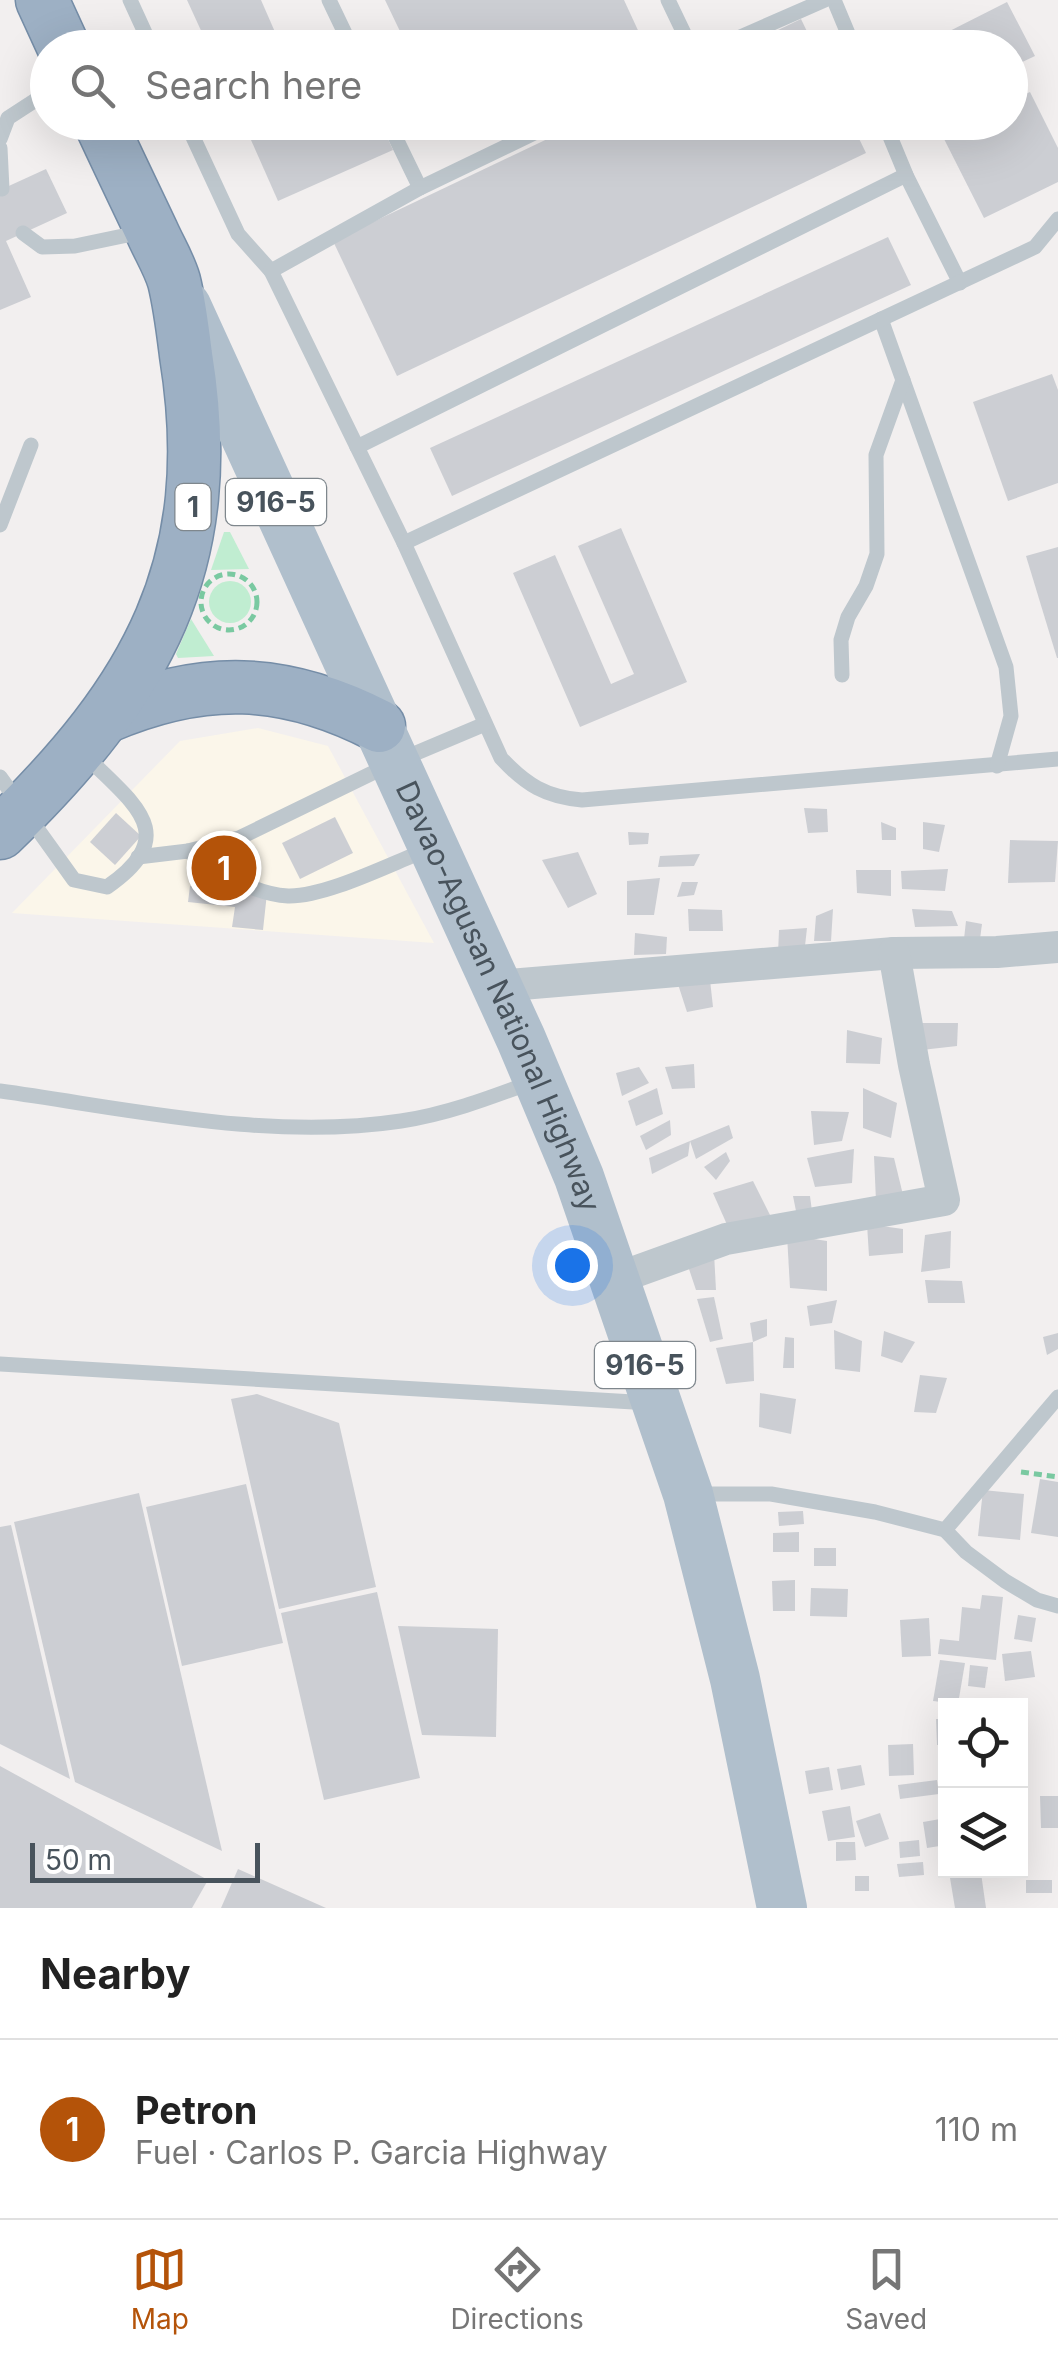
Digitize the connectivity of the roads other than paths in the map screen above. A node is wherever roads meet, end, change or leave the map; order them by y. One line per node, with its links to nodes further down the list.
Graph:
1 (42, 0): 7 (highway)
2 (130, 0): 8 (lane)
3 (328, 0): 9 (lane)
4 (668, 0): 10 (lane)
5 (825, 0): 11 (lane)
6 (834, 0): 12 (lane)
7 (56, 30)
8 (144, 30)
9 (343, 30)
10 (682, 30)
11 (756, 30)
12 (846, 30)
13 (30, 104): 14 (lane)
14 (0, 138)
15 (108, 140): 25 (highway, Davao-Agusan National Highway / 1)
16 (194, 140): 27 (lane)
17 (397, 140): 22 (lane)
18 (520, 140): 22 (lane)
19 (891, 140): 21 (lane)
20 (0, 148): 23 (lane)
21 (906, 175): 29 (lane); 33 (lane)
22 (420, 188): 27 (lane)
23 (2, 189)
24 (1058, 218): 29 (lane)
25 (151, 230): 26 (lane); 28 (highway, Davao-Agusan National Highway / 1)
26 (23, 233)
27 (270, 271): 33 (lane)
28 (174, 278): 38 (highway, 1); 39 (main road, Davao-Agusan National Highway / 916-5)
29 (960, 282): 30 (lane)
30 (881, 319): 31 (lane); 35 (lane)
31 (903, 380): 36 (lane); 41 (lane)
32 (31, 446): 34 (lane)
33 (357, 447): 35 (lane)
34 (0, 525)
35 (404, 543): 37 (lane)
36 (842, 675)
37 (484, 724): 39 (lane); 41 (lane)
38 (93, 734): 39 (highway); 42 (highway, 1); 45 (lane)
39 (387, 744): 43 (main road, Davao-Agusan National Highway / 916-5); 44 (lane)
40 (1058, 759): 41 (lane)
41 (996, 766)
42 (8, 807): 45 (lane)
43 (434, 847): 44 (lane); 48 (main road, Davao-Agusan National Highway / 916-5)
44 (188, 851): 45 (lane)
45 (138, 857)
46 (1058, 947): 47 (street)
47 (894, 953): 48 (street); 51 (street)
48 (497, 986): 49 (main road, Davao-Agusan National Highway / 916-5)
49 (538, 1080): 50 (lane); 51 (main road, Davao-Agusan National Highway / 916-5)
50 (0, 1091)
51 (615, 1279): 54 (main road, Davao-Agusan National Highway / 916-5)
52 (0, 1364): 54 (lane)
53 (1058, 1396): 56 (lane)
54 (659, 1404): 55 (main road, Davao-Agusan National Highway / 916-5)
55 (688, 1494): 56 (lane); 58 (main road, Davao-Agusan National Highway / 916-5)
56 (945, 1530): 57 (lane)
57 (1058, 1606)
58 (782, 1908)

